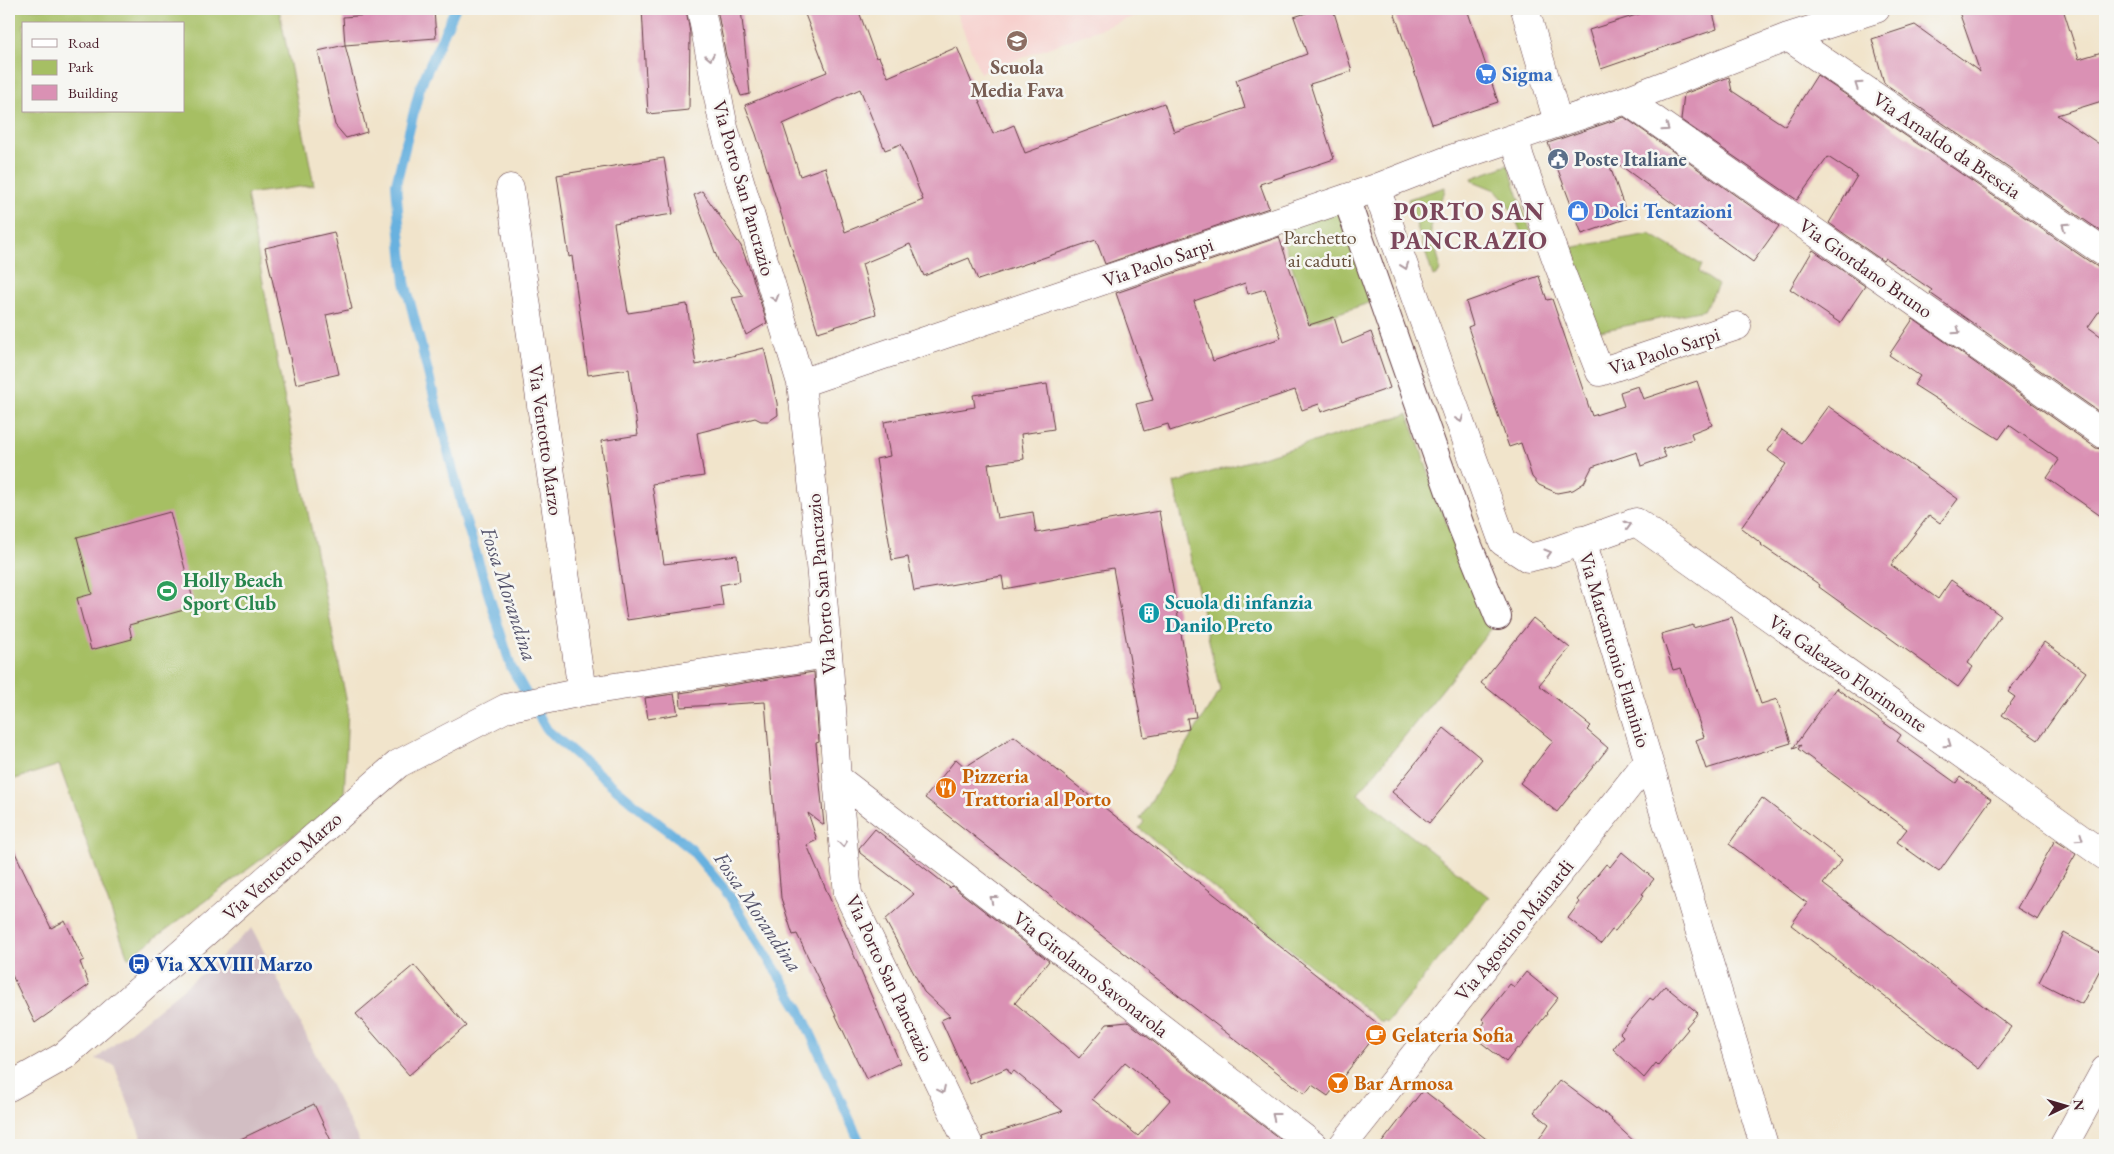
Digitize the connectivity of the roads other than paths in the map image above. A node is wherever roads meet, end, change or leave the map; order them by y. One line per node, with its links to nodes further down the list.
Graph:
1 (701, 9): 13 (street, Via Porto San Pancrazio, one-way to 13)
2 (1525, 9): 6 (street)
3 (1876, 9): 4 (street, Via Paolo Sarpi)
4 (1788, 37): 5 (street, Via Paolo Sarpi); 11 (street, Via Arnaldo da Brescia, one-way to 4)
5 (1626, 100): 6 (street, Via Paolo Sarpi); 14 (street, Via Giordano Bruno, one-way to 14)
6 (1558, 122): 7 (street, Via Paolo Sarpi)
7 (1515, 139): 9 (street, Via Paolo Sarpi); 12 (street, Via Paolo Sarpi)
8 (510, 188): 18 (street, Via Ventotto Marzo)
9 (1376, 188): 10 (street, Via Paolo Sarpi); 15 (street, Via Marcantonio Flaminio, one-way to 15)
10 (1346, 198): 13 (street, Via Paolo Sarpi); 16 (street)
11 (2105, 253)
12 (1737, 326)
13 (801, 384): 17 (street, Via Porto San Pancrazio)
14 (2105, 435)
15 (1582, 540): 19 (street, Via Marcantonio Flaminio); 23 (street, Via Galeazzo Florimonte, one-way to 23)
16 (1498, 617)
17 (828, 654): 18 (street, Via Ventotto Marzo); 20 (street, Via Porto San Pancrazio)
18 (582, 692): 25 (street, Via Ventotto Marzo)
19 (1648, 761): 28 (street, Via Agostino Mainardi); 29 (street, Via Marcantonio Flaminio)
20 (837, 778): 21 (street, Via Girolamo Savonarola); 22 (street, Via Porto San Pancrazio)
21 (869, 803): 22 (street); 27 (street, Via Girolamo Savonarola, one-way to 21)
22 (840, 816): 26 (street, Via Porto San Pancrazio, one-way to 26)
23 (2105, 856)
24 (2105, 1070): 30 (street)
25 (9, 1087)
26 (969, 1145)
27 (1313, 1145)
28 (1342, 1145)
29 (1764, 1145)
30 (2064, 1145)

